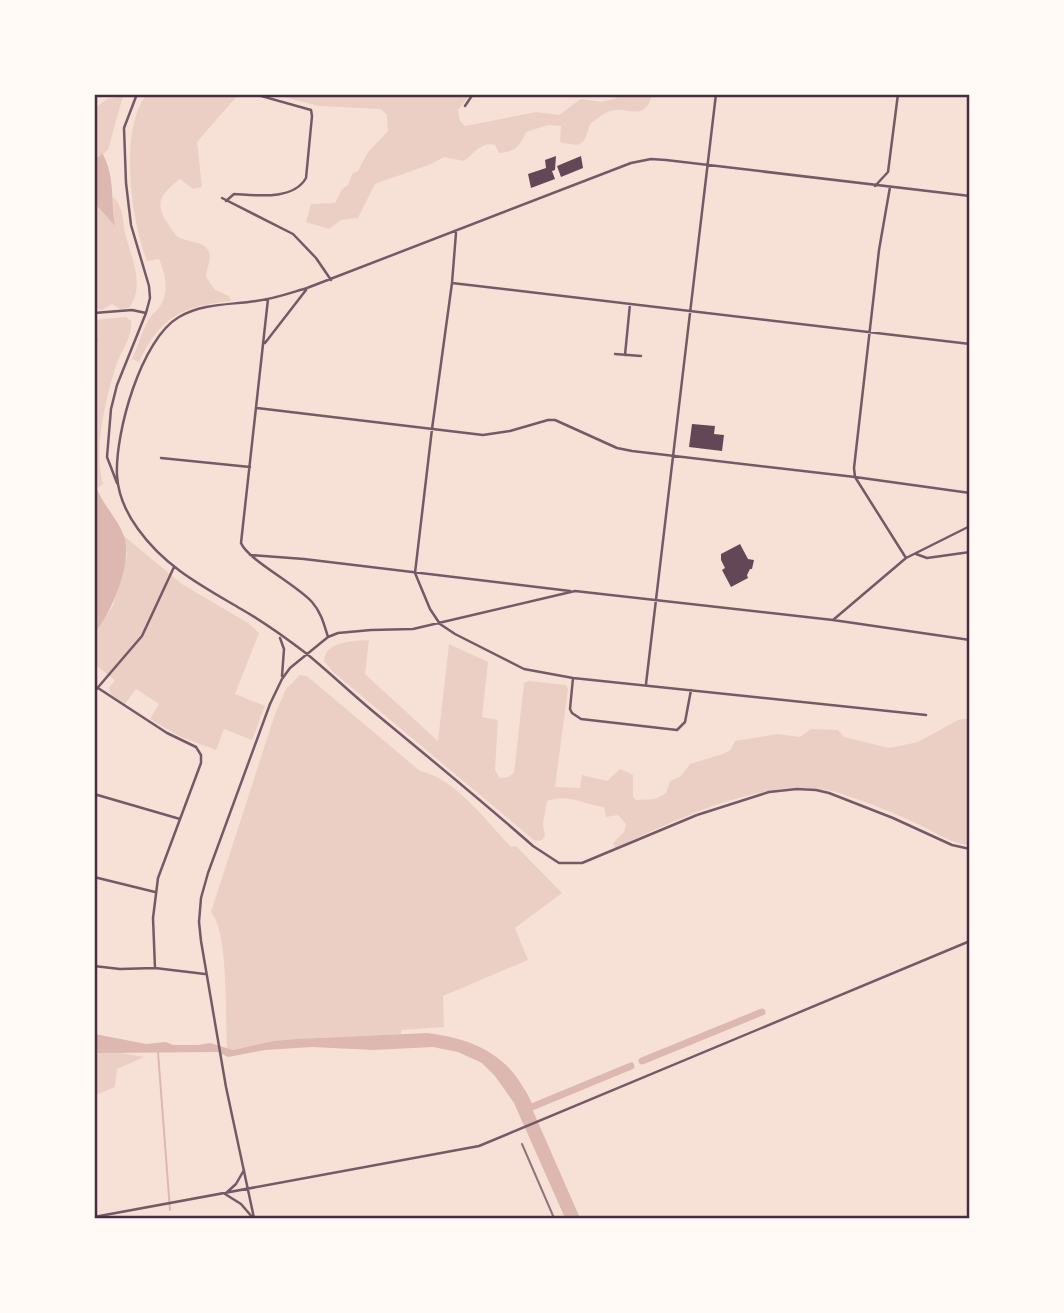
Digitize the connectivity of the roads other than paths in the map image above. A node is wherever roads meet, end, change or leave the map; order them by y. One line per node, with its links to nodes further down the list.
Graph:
1 (137, 94): 19 (street)
2 (254, 94): 12 (street)
3 (473, 94): 6 (street)
4 (716, 94): 7 (street)
5 (898, 94): 8 (street)
6 (465, 106)
7 (706, 166): 8 (street); 11 (street); 17 (street)
8 (875, 186): 9 (street)
9 (890, 187): 10 (street); 20 (street)
10 (970, 196)
11 (456, 232): 12 (street); 13 (street)
12 (331, 280): 14 (street)
13 (452, 283): 16 (street); 27 (street)
14 (307, 288): 15 (street); 22 (street)
15 (268, 299): 22 (street); 32 (street)
16 (630, 304): 17 (street); 24 (street)
17 (689, 311): 20 (street); 28 (street)
18 (94, 313): 19 (street)
19 (146, 313): 32 (street)
20 (870, 331): 21 (street); 31 (street)
21 (970, 344)
22 (263, 345): 26 (street)
23 (615, 354): 24 (street)
24 (625, 355): 25 (street)
25 (641, 356)
26 (257, 408): 27 (street); 30 (street)
27 (432, 429): 28 (street); 40 (street)
28 (674, 455): 31 (street); 42 (street)
29 (161, 458): 30 (street)
30 (250, 467): 37 (street)
31 (855, 477): 33 (street); 38 (street)
32 (119, 490): 39 (street)
33 (970, 493)
34 (970, 526): 36 (street)
35 (970, 552): 36 (street)
36 (916, 554): 38 (street)
37 (250, 555): 40 (street); 46 (street)
38 (906, 558): 43 (street)
39 (174, 568): 45 (street); 52 (street)
40 (415, 573): 41 (street); 44 (street)
41 (575, 592): 42 (street); 44 (street)
42 (658, 600): 43 (street); 51 (street)
43 (834, 620): 47 (street)
44 (440, 624): 46 (street); 49 (street)
45 (279, 634): 48 (street); 50 (street)
46 (328, 637): 48 (street)
47 (970, 640)
48 (306, 654): 50 (street); 58 (street)
49 (573, 678): 51 (street); 53 (street)
50 (282, 679): 64 (street)
51 (646, 684): 53 (street)
52 (98, 688): 54 (street); 57 (street)
53 (691, 690): 55 (street)
54 (94, 692)
55 (926, 715)
56 (94, 794): 57 (street)
57 (180, 819): 60 (street)
58 (970, 849)
59 (94, 877): 60 (street)
60 (155, 892): 63 (street)
61 (970, 941): 66 (street)
62 (94, 966): 63 (street)
63 (155, 968): 64 (street)
64 (205, 974): 65 (street)
65 (244, 1170): 66 (street); 67 (street)
66 (248, 1189): 67 (street); 69 (street)
67 (225, 1194): 68 (street); 69 (street)
68 (94, 1217)
69 (254, 1219)

